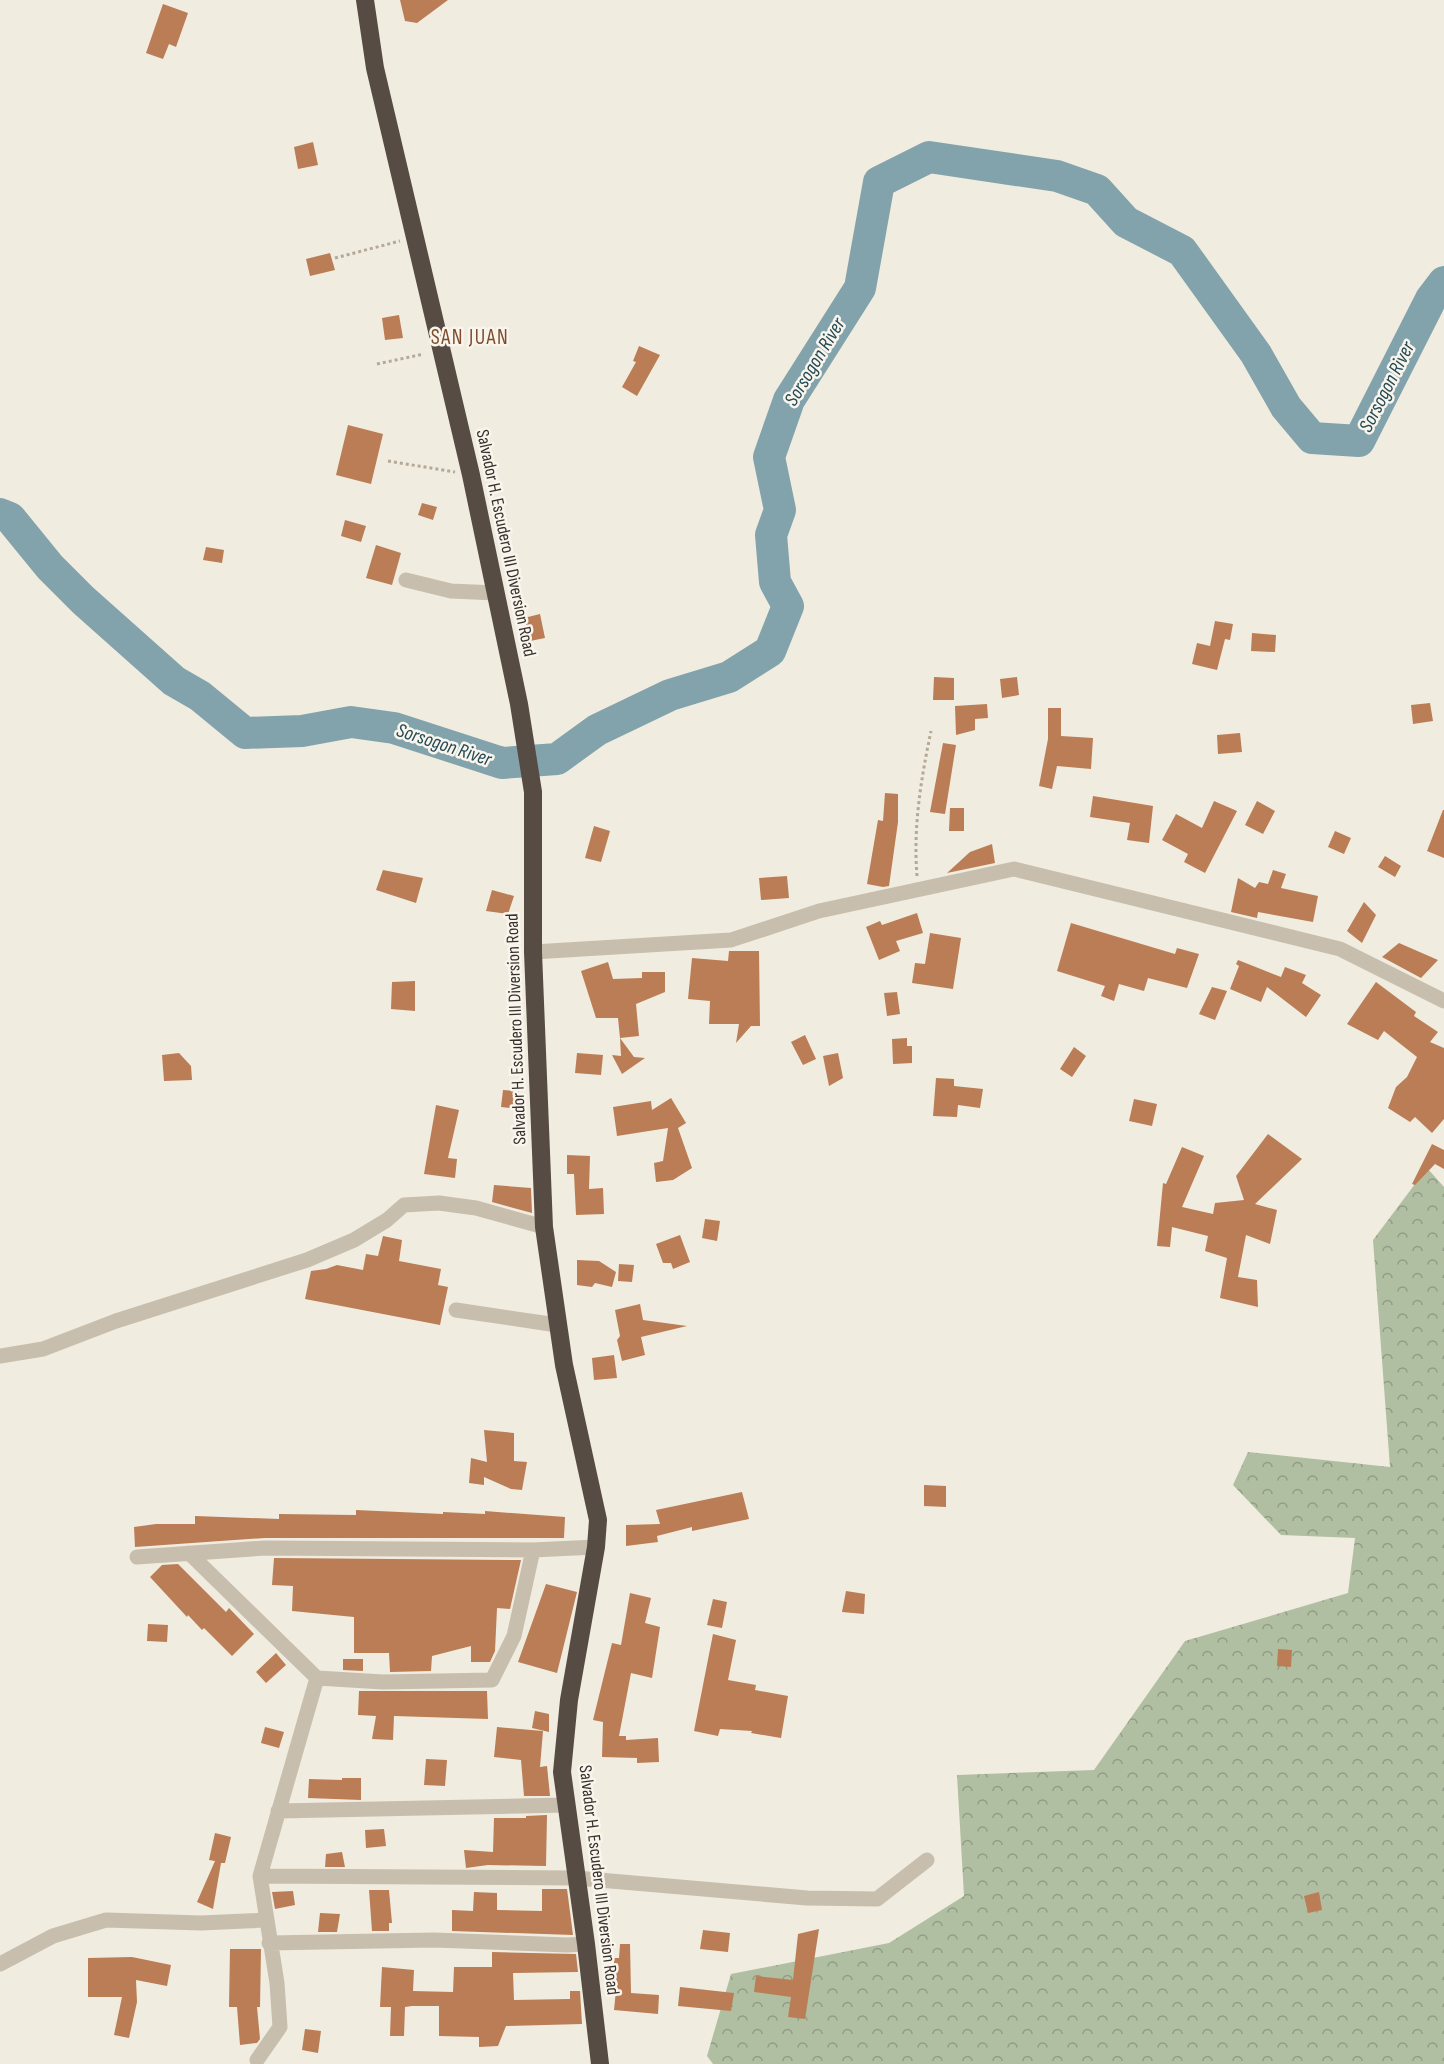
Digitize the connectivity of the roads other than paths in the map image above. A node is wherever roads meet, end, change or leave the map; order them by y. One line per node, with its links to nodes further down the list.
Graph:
1 (365, 0): 3 (highway, Salvador H. Escudero III Diversion Road)
2 (406, 580): 3 (street)
3 (496, 593): 4 (highway, Salvador H. Escudero III Diversion Road)
4 (533, 952): 5 (street); 6 (highway, Salvador H. Escudero III Diversion Road)
5 (1444, 1001)
6 (544, 1227): 8 (highway, Salvador H. Escudero III Diversion Road); 9 (street)
7 (456, 1310): 8 (street)
8 (557, 1325): 10 (highway, Salvador H. Escudero III Diversion Road)
9 (0, 1356)
10 (596, 1546): 11 (street); 15 (highway, Salvador H. Escudero III Diversion Road)
11 (533, 1550): 12 (street); 14 (street)
12 (189, 1553): 13 (street); 14 (street)
13 (138, 1557)
14 (317, 1678): 16 (street)
15 (566, 1805): 16 (street); 19 (highway, Salvador H. Escudero III Diversion Road)
16 (278, 1811): 18 (street)
17 (927, 1860): 19 (street)
18 (260, 1876): 19 (street); 20 (street)
19 (576, 1878): 22 (highway, Salvador H. Escudero III Diversion Road)
20 (265, 1920): 21 (street); 23 (street)
21 (269, 1942): 22 (street); 24 (street)
22 (586, 1944): 25 (highway, Salvador H. Escudero III Diversion Road)
23 (0, 1964)
24 (257, 2060)
25 (600, 2064)

